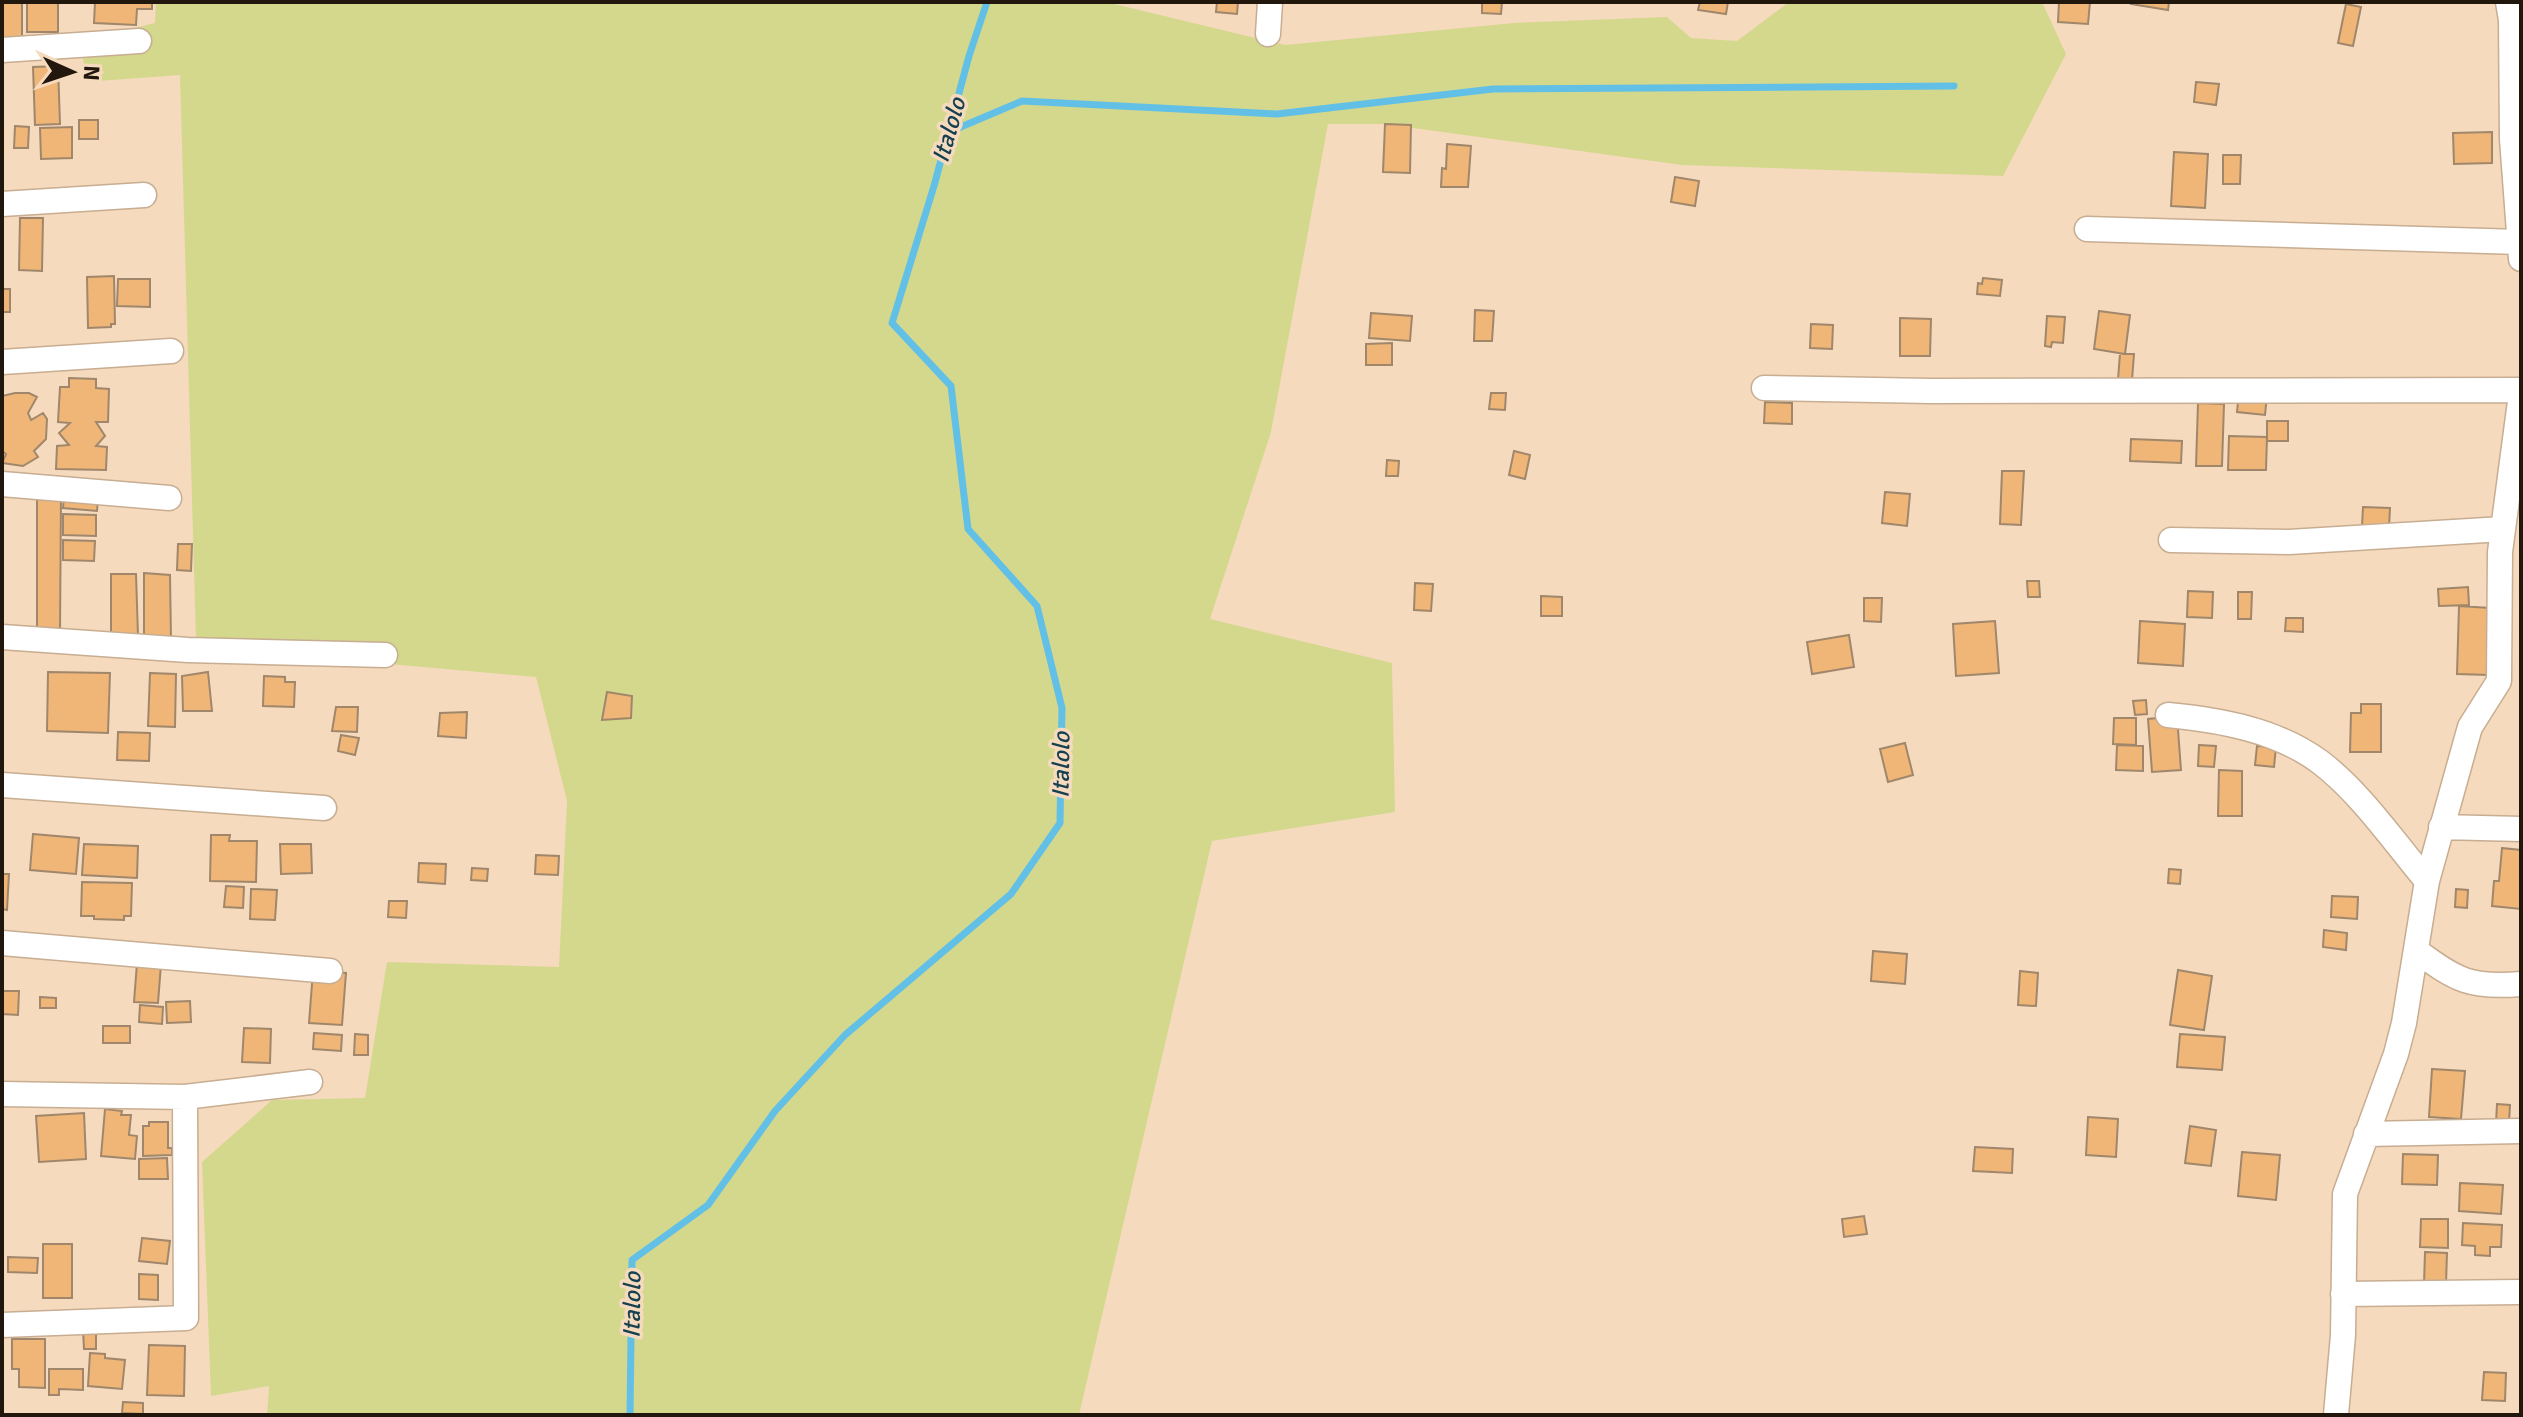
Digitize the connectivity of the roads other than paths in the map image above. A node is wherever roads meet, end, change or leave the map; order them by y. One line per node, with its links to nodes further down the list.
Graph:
1 (1270, 2): 3 (street)
2 (2508, 2): 6 (street)
3 (1268, 34)
4 (139, 41): 5 (street)
5 (2, 50)
6 (2516, 140): 7 (street)
7 (2519, 179): 11 (street)
8 (144, 195): 9 (street)
9 (2, 204)
10 (2087, 229): 11 (street)
11 (2520, 242): 12 (street)
12 (2521, 259)
13 (171, 351): 14 (street)
14 (2, 362)
15 (1764, 388): 16 (street)
16 (2521, 392): 19 (street)
17 (2, 484): 18 (street)
18 (169, 498)
19 (2503, 529): 20 (street); 23 (street)
20 (2171, 540)
21 (2, 637): 22 (street)
22 (385, 655)
23 (2510, 679): 27 (street)
24 (2168, 715): 29 (street)
25 (2, 785): 26 (street)
26 (324, 808)
27 (2441, 827): 28 (street); 29 (street)
28 (2521, 829)
29 (2427, 881): 31 (street)
30 (2, 943): 32 (street)
31 (2417, 951): 33 (street); 38 (street)
32 (330, 971)
33 (2521, 984)
34 (310, 1082): 36 (street)
35 (2, 1094): 36 (street)
36 (185, 1097): 41 (street)
37 (2521, 1131): 38 (street)
38 (2366, 1134): 40 (street)
39 (2521, 1292): 40 (street)
40 (2343, 1294): 42 (street)
41 (2, 1325)
42 (2336, 1415)

